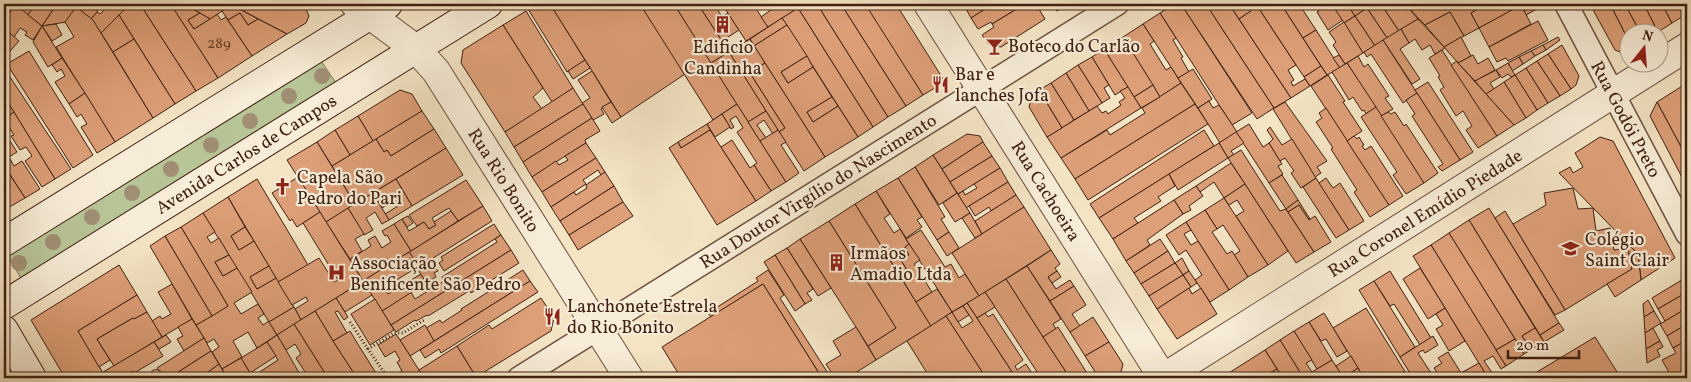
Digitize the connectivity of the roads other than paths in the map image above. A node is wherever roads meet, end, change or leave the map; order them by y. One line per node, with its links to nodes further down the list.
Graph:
1 (488, 4): 7 (street, Avenida Carlos de Campos)
2 (928, 4): 8 (street, Rua Cachoeira)
3 (1117, 4): 8 (street, Rua Doutor Virgílio do Nascimento)
4 (1566, 4): 9 (street, Rua Godói Preto)
5 (371, 7): 7 (street, Rua Rio Bonito); 11 (street)
6 (1687, 47): 9 (street, Rua Coronel Emídio Piedade)
7 (416, 49): 12 (street, Avenida Carlos de Campos); 13 (street, Rua Rio Bonito)
8 (982, 89): 13 (street, Rua Doutor Virgílio do Nascimento); 18 (street, Rua Cachoeira)
9 (1613, 94): 10 (street, Rua Godói Preto); 18 (street, Rua Coronel Emídio Piedade)
10 (1687, 234)
11 (4, 242)
12 (4, 305)
13 (598, 329): 16 (street, Rua Doutor Virgílio do Nascimento); 17 (street, Rua Rio Bonito)
14 (4, 330): 15 (street)
15 (32, 378)
16 (519, 378)
17 (629, 378)
18 (1163, 378)

